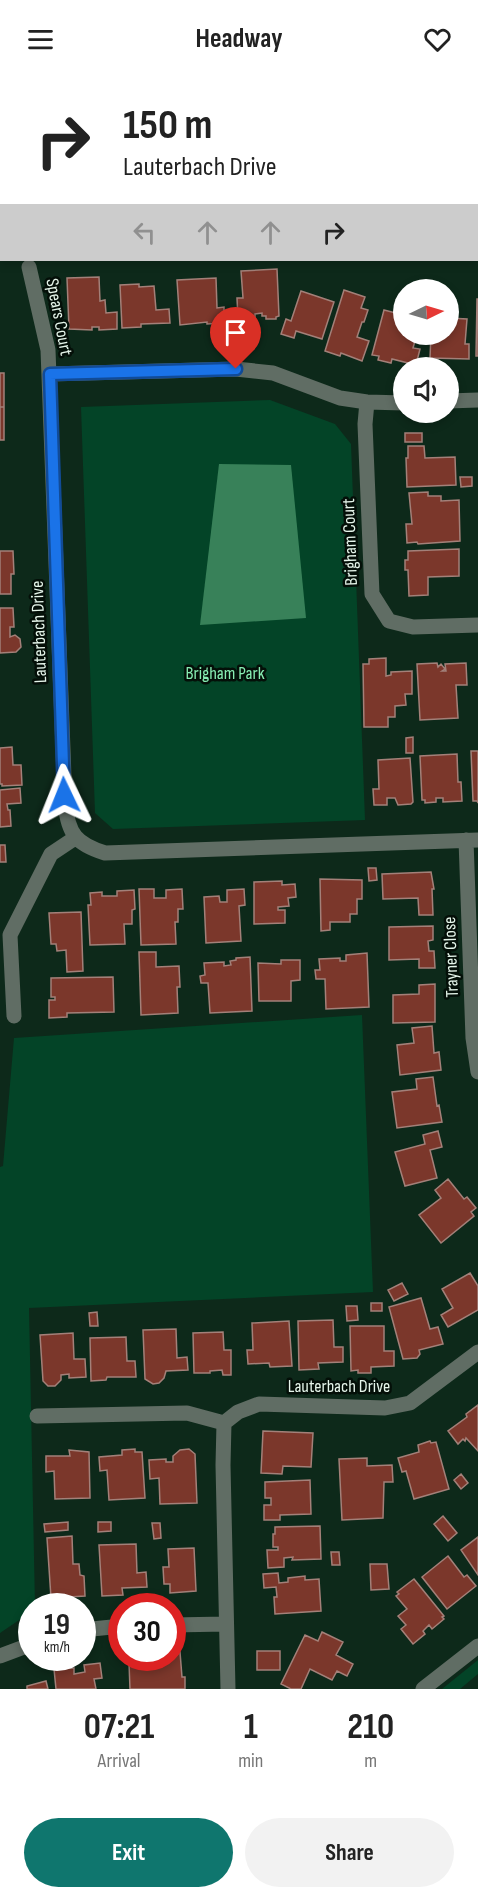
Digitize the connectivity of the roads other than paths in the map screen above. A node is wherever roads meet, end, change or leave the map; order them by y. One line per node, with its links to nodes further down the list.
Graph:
1 (29, 267): 2 (street, Spears Court)
2 (50, 374): 5 (street); 8 (street, Lauterbach Drive)
3 (478, 400): 4 (street)
4 (459, 401)
5 (367, 402): 6 (street); 7 (street, Brigham Court)
6 (393, 403)
7 (478, 625)
8 (75, 838): 9 (street); 10 (street)
9 (472, 840): 11 (street, Trayner Close)
10 (14, 1016)
11 (478, 1072)
12 (478, 1352): 14 (street, Lauterbach Drive)
13 (37, 1416): 14 (street)
14 (225, 1423): 15 (street)
15 (226, 1623): 16 (street); 20 (street)
16 (186, 1624)
17 (478, 1646): 21 (street)
18 (18, 1649): 19 (street)
19 (0, 1656)
20 (228, 1689)
21 (423, 1689)

